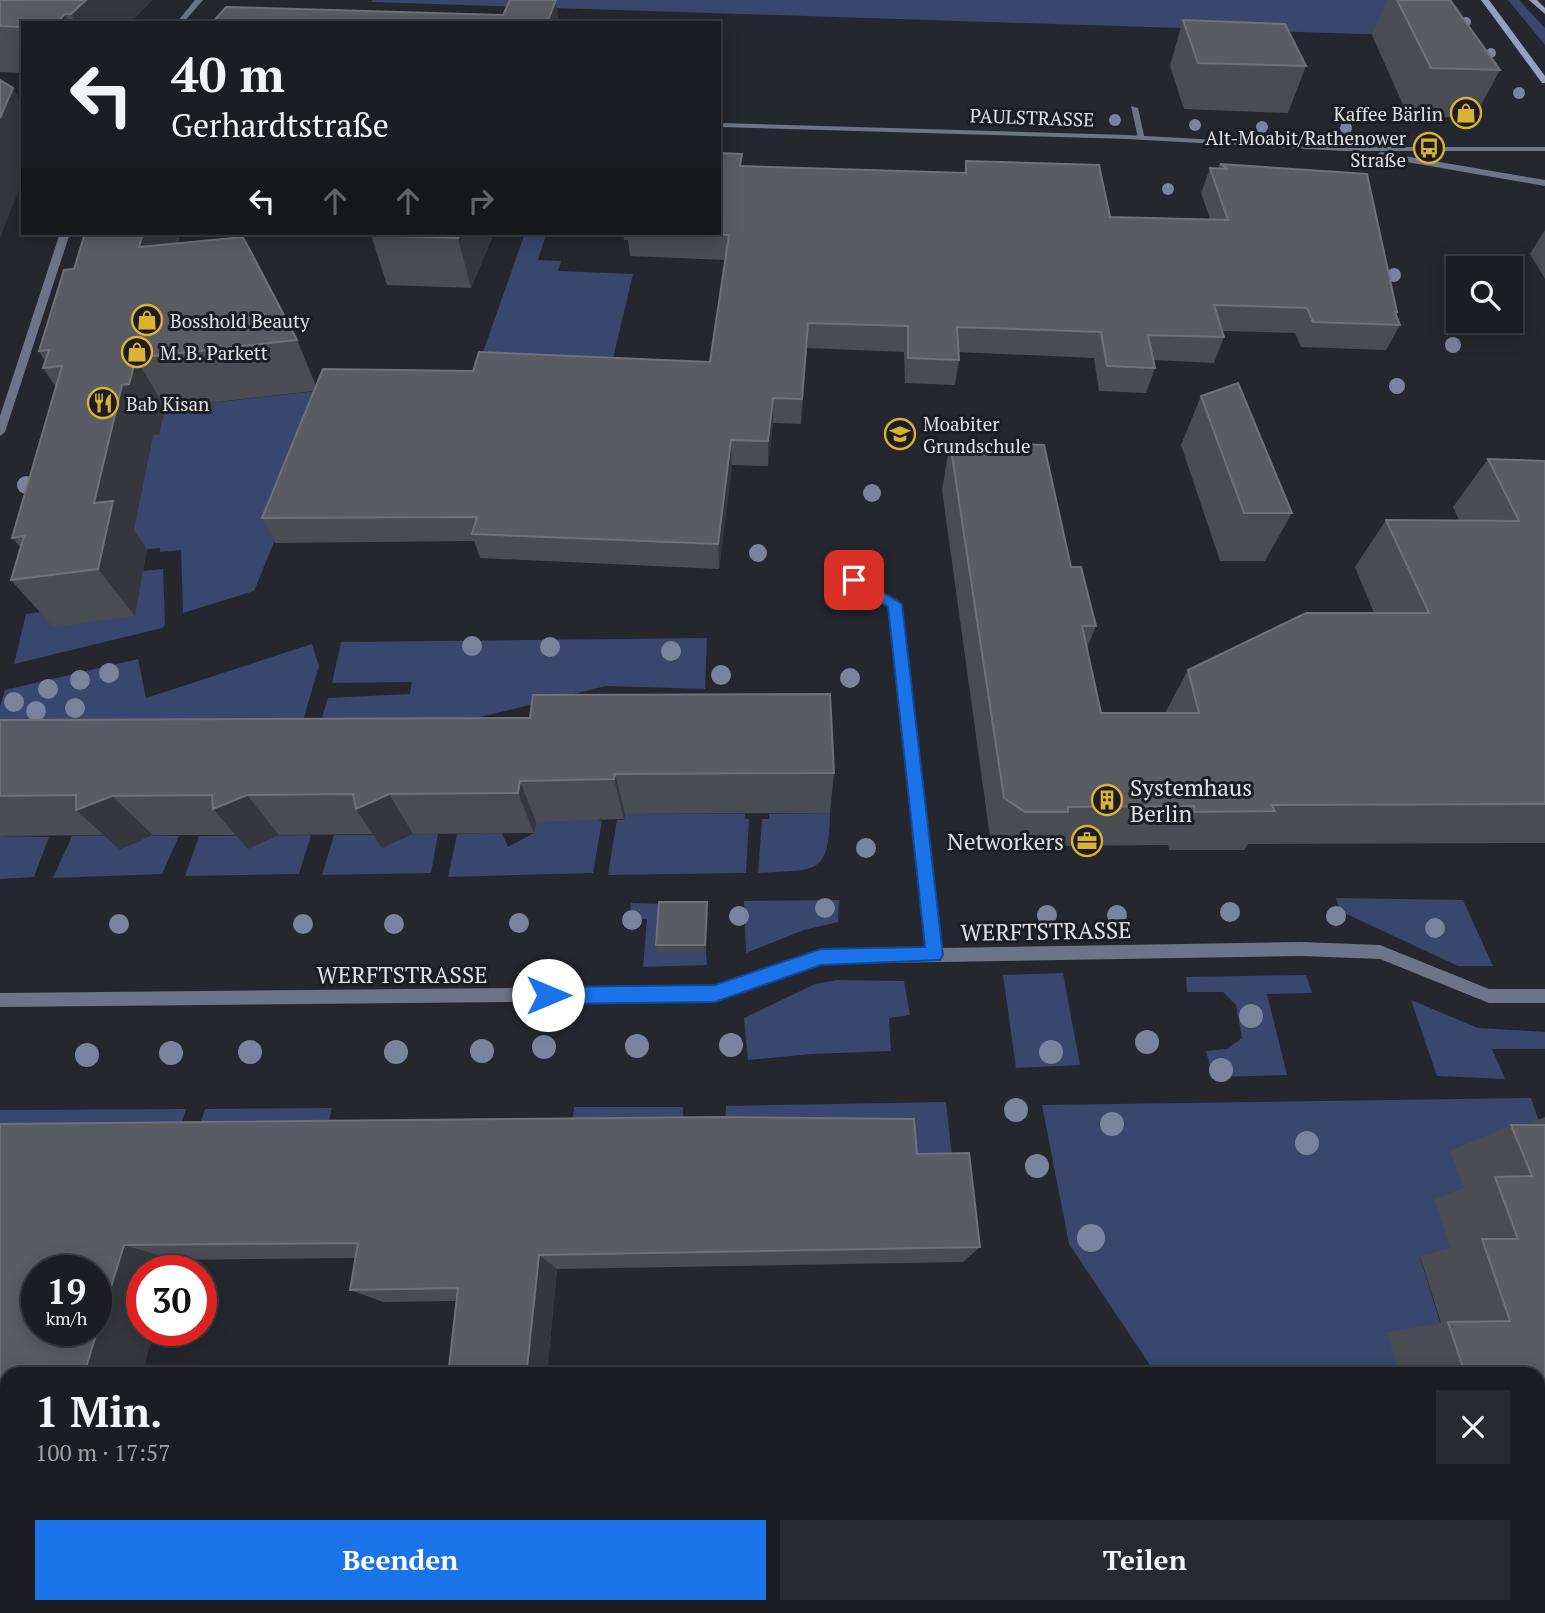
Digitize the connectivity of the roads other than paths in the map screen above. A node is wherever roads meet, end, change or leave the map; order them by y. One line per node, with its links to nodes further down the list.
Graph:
1 (198, 0): 5 (street)
2 (1485, 0): 6 (main road)
3 (1533, 0): 4 (main road)
4 (1545, 12)
5 (181, 21)
6 (1545, 81)
7 (1134, 107): 9 (street)
8 (721, 125): 9 (street, PAULSTRASSE)
9 (1142, 138): 10 (street, PAULSTRASSE)
10 (1344, 149): 11 (street, PAULSTRASSE); 12 (street, PAULSTRASSE)
11 (1545, 149)
12 (1545, 183)
13 (64, 235): 14 (street)
14 (0, 432)
15 (854, 580): 16 (street)
16 (934, 955): 17 (street, WERFTSTRASSE); 18 (street, WERFTSTRASSE)
17 (1545, 996)
18 (0, 1000)

